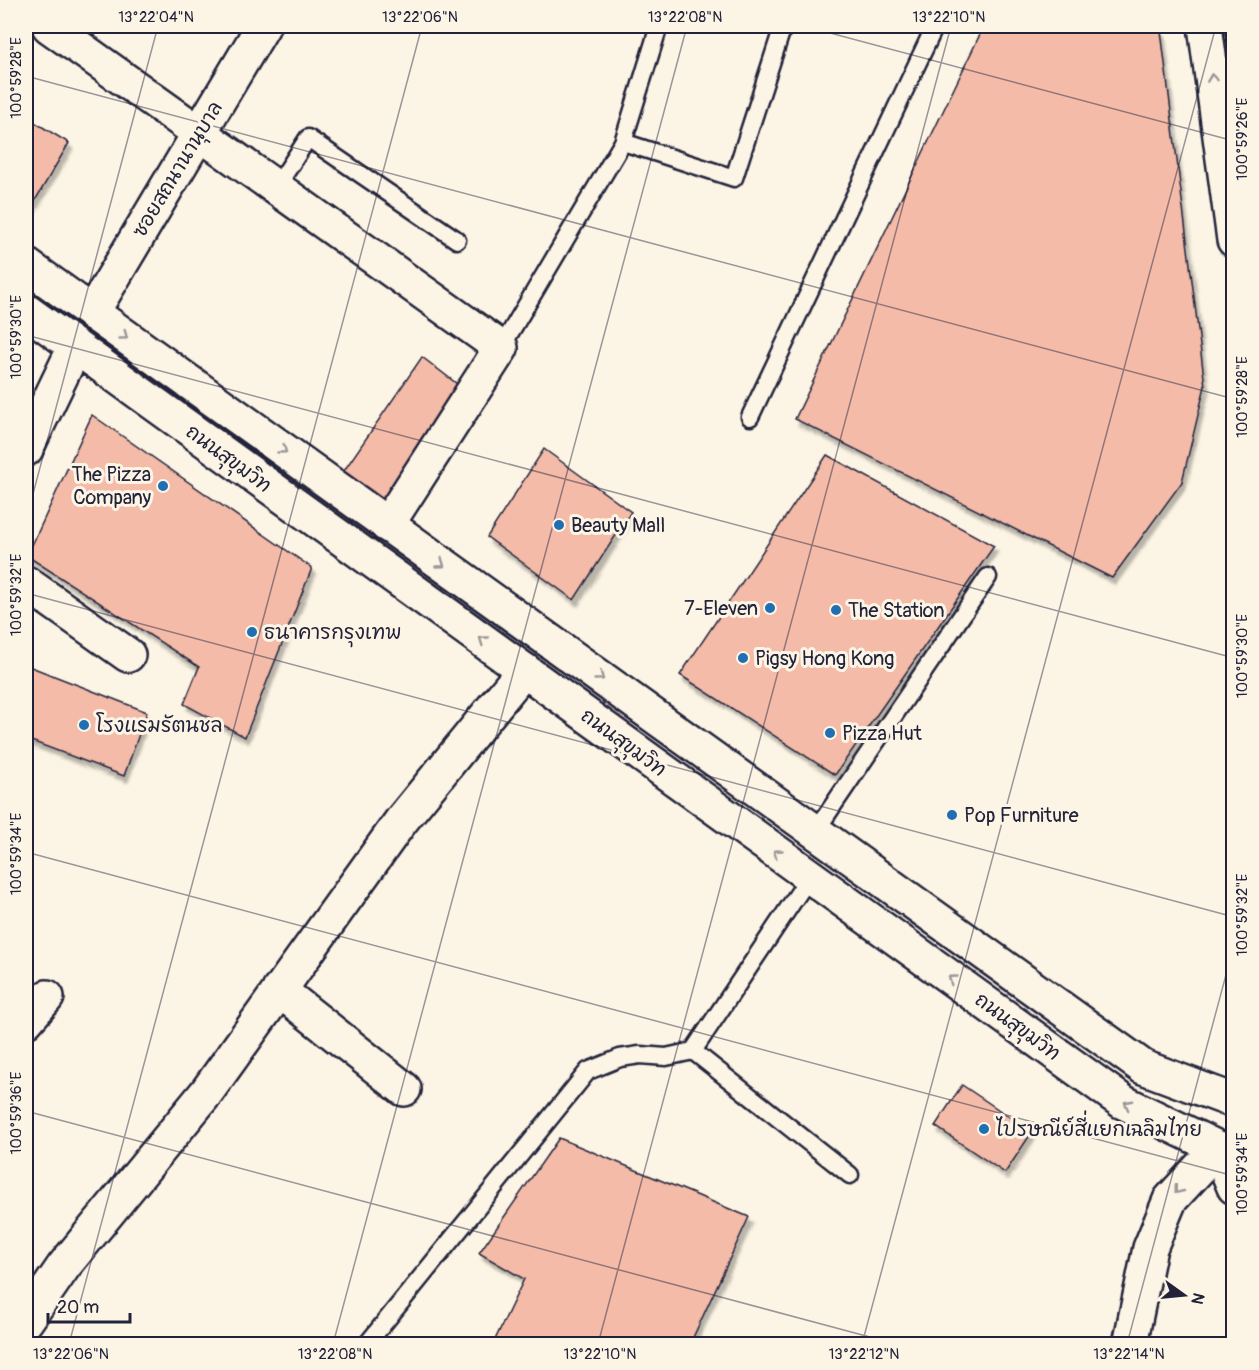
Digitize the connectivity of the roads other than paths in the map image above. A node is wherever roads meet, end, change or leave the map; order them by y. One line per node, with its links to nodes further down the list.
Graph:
1 (49, 26): 7 (main road)
2 (263, 26): 7 (main road, ซอยสถนานานุบาล)
3 (659, 26): 8 (lane)
4 (783, 26): 8 (lane)
5 (935, 26): 17 (lane)
6 (1201, 27): 11 (main road, one-way to 6)
7 (200, 132): 9 (main road); 14 (main road, ซอยสถนานานุบาล)
8 (623, 142): 16 (lane)
9 (277, 186): 10 (lane); 16 (main road)
10 (457, 240)
11 (1233, 240)
12 (26, 265): 14 (main road, ถนนสุขุมวิท)
13 (26, 311): 15 (main road, ถนนสุขุมวิท)
14 (92, 313): 19 (main road, ถนนสุขุมวิท, one-way to 19)
15 (75, 347): 18 (main road); 23 (main road, ถนนสุขุมวิท, one-way to 15)
16 (501, 348): 19 (main road)
17 (750, 417)
18 (26, 449)
19 (387, 525): 24 (main road, ถนนสุขุมวิท, one-way to 24)
20 (988, 577): 24 (lane)
21 (26, 583): 22 (main road)
22 (128, 655)
23 (524, 670): 25 (main road, ถนนสุขุมวิท, one-way to 23); 26 (main road)
24 (815, 832): 31 (main road, ถนนสุขุมวิท)
25 (810, 876): 29 (lane); 32 (main road, ถนนสุขุมวิท, one-way to 25)
26 (279, 990): 30 (main road); 35 (main road)
27 (47, 997): 28 (main road)
28 (26, 1021)
29 (693, 1051): 33 (lane); 36 (lane)
30 (404, 1089)
31 (1233, 1102): 32 (main road)
32 (1226, 1150): 34 (main road); 37 (main road, one-way to 37)
33 (850, 1174)
34 (1233, 1187)
35 (26, 1321)
36 (367, 1344)
37 (1130, 1344)

